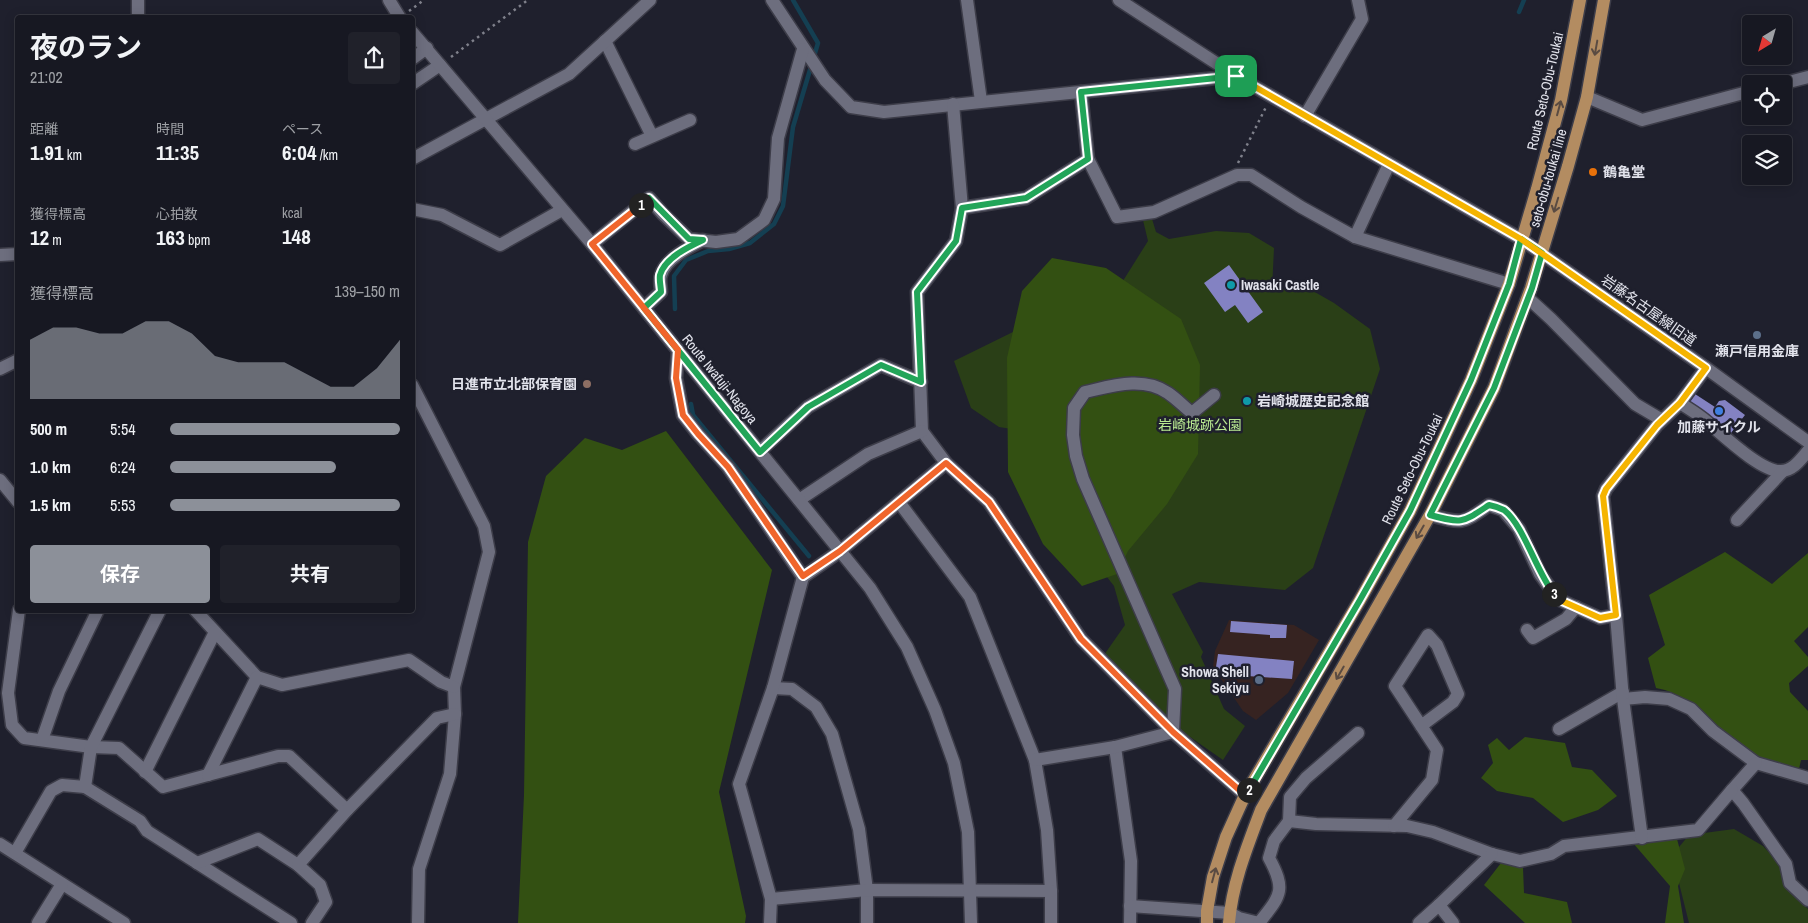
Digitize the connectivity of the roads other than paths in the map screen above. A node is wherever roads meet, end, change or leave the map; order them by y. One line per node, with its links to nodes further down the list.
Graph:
1 (138, 0): 10 (street)
2 (389, 0): 11 (street)
3 (650, 0): 13 (street)
4 (772, 0): 15 (street)
5 (968, 0): 25 (street)
6 (1118, 0): 18 (street, 岩藤名古屋線旧道)
7 (1358, 0): 27 (street)
8 (1580, 0): 39 (main road, Route Seto-Obu-Toukai, one-way to 8)
9 (1604, 0): 24 (main road, seto-obu-toukai line, one-way to 24)
10 (138, 15)
11 (403, 15)
12 (415, 35): 14 (street, Route Iwafuji-Nagoya)
13 (605, 41): 28 (street); 30 (street)
14 (427, 48): 16 (street); 17 (street, Route Iwafuji-Nagoya)
15 (806, 53): 26 (street); 40 (street)
16 (415, 57)
17 (440, 64): 21 (street); 28 (street, Route Iwafuji-Nagoya)
18 (1236, 76): 22 (street); 27 (street, 岩藤名古屋線旧道)
19 (1808, 77): 20 (street)
20 (1792, 81)
21 (415, 82)
22 (1081, 92): 25 (street); 33 (street)
23 (1742, 93): 24 (street)
24 (1587, 97): 42 (main road, seto-obu-toukai line, one-way to 42)
25 (981, 101): 26 (street)
26 (953, 104): 35 (street)
27 (1305, 116): 34 (street, 岩藤名古屋線旧道)
28 (486, 120): 32 (street); 37 (street, Route Iwafuji-Nagoya)
29 (690, 120): 30 (street)
30 (652, 136): 31 (street)
31 (636, 144)
32 (415, 157)
33 (1088, 159): 35 (street); 38 (street)
34 (1389, 164): 38 (street); 39 (street, 岩藤名古屋線旧道)
35 (962, 208): 52 (street)
36 (415, 210): 37 (street)
37 (562, 210): 41 (street, Route Iwafuji-Nagoya)
38 (1355, 237): 45 (street)
39 (1521, 239): 42 (street, 岩藤名古屋線旧道); 45 (main road, Route Seto-Obu-Toukai)
40 (703, 240): 41 (street); 47 (street)
41 (592, 244): 47 (street, Route Iwafuji-Nagoya)
42 (1542, 253): 46 (main road, seto-obu-toukai line); 50 (street, 岩藤名古屋線旧道)
43 (15, 254): 44 (street)
44 (0, 255)
45 (1509, 284): 98 (main road, Route Seto-Obu-Toukai)
46 (1528, 298): 56 (street); 67 (main road, seto-obu-toukai line)
47 (644, 308): 48 (street, Route Iwafuji-Nagoya)
48 (678, 350): 60 (street, Route Iwafuji-Nagoya); 70 (street)
49 (15, 362): 51 (street)
50 (1706, 368): 55 (street); 58 (street, 岩藤名古屋線旧道)
51 (0, 369)
52 (921, 382): 57 (street); 60 (street)
53 (415, 392): 80 (street)
54 (1214, 395): 86 (street)
55 (1680, 403): 56 (street); 62 (street)
56 (1662, 420): 76 (street)
57 (922, 431): 61 (street); 65 (street)
58 (1808, 442)
59 (1808, 451): 62 (street)
60 (760, 452): 65 (street, Route Iwafuji-Nagoya)
61 (946, 463): 66 (street); 86 (street)
62 (1783, 471): 68 (street)
63 (0, 480): 64 (street)
64 (15, 498)
65 (799, 500): 69 (street, Route Iwafuji-Nagoya)
66 (899, 502): 69 (street); 91 (street)
67 (1430, 515): 71 (street); 117 (main road, seto-obu-toukai line, one-way to 117)
68 (1737, 520)
69 (840, 551): 70 (street); 110 (street, Route Iwafuji-Nagoya)
70 (803, 576): 81 (street)
71 (1576, 607): 76 (street); 77 (street)
72 (19, 613): 88 (street)
73 (97, 613): 88 (street)
74 (158, 613): 89 (street)
75 (198, 613): 78 (street)
76 (1616, 615): 82 (street)
77 (1527, 630)
78 (215, 632): 79 (street); 93 (street)
79 (257, 677): 80 (street); 94 (street)
80 (454, 687): 83 (street)
81 (773, 688): 109 (street); 112 (street)
82 (1623, 696): 85 (street); 92 (street); 102 (street)
83 (455, 714): 99 (street); 122 (street)
84 (1421, 726): 84 (street); 101 (street)
85 (1559, 729)
86 (1173, 732): 90 (street); 98 (street)
87 (1358, 733): 100 (street)
88 (42, 740): 89 (street)
89 (91, 747): 93 (street); 96 (street)
90 (1115, 747): 91 (street); 115 (street)
91 (1035, 760): 111 (street)
92 (1756, 763): 95 (street); 97 (street)
93 (145, 772): 94 (street)
94 (208, 775): 99 (street)
95 (1808, 778)
96 (85, 787): 104 (street); 106 (street)
97 (1732, 790): 102 (street); 113 (street)
98 (1245, 795): 116 (main road, Route Seto-Obu-Toukai, one-way to 98)
99 (347, 810): 107 (street)
100 (1289, 821): 101 (street); 128 (street)
101 (1394, 826): 105 (street)
102 (1642, 838): 105 (street)
103 (0, 844): 104 (street)
104 (15, 853): 108 (street)
105 (1492, 854): 114 (street)
106 (196, 863): 107 (street); 120 (street)
107 (298, 864): 121 (street)
108 (62, 884): 118 (street); 119 (street)
109 (867, 890): 110 (street); 112 (street); 124 (street)
110 (971, 890): 111 (street); 125 (street, Route Iwafuji-Nagoya)
111 (1051, 891): 126 (street)
112 (771, 899): 123 (street)
113 (1808, 900)
114 (1440, 905): 129 (street); 130 (street)
115 (1130, 906): 116 (street); 127 (street)
116 (1207, 917): 117 (street)
117 (1229, 918): 128 (street)
118 (38, 923)
119 (124, 923)
120 (291, 923)
121 (312, 923)
122 (418, 923)
123 (770, 923)
124 (866, 923)
125 (971, 923)
126 (1051, 923)
127 (1130, 923)
128 (1259, 923)
129 (1418, 923)
130 (1453, 923)

